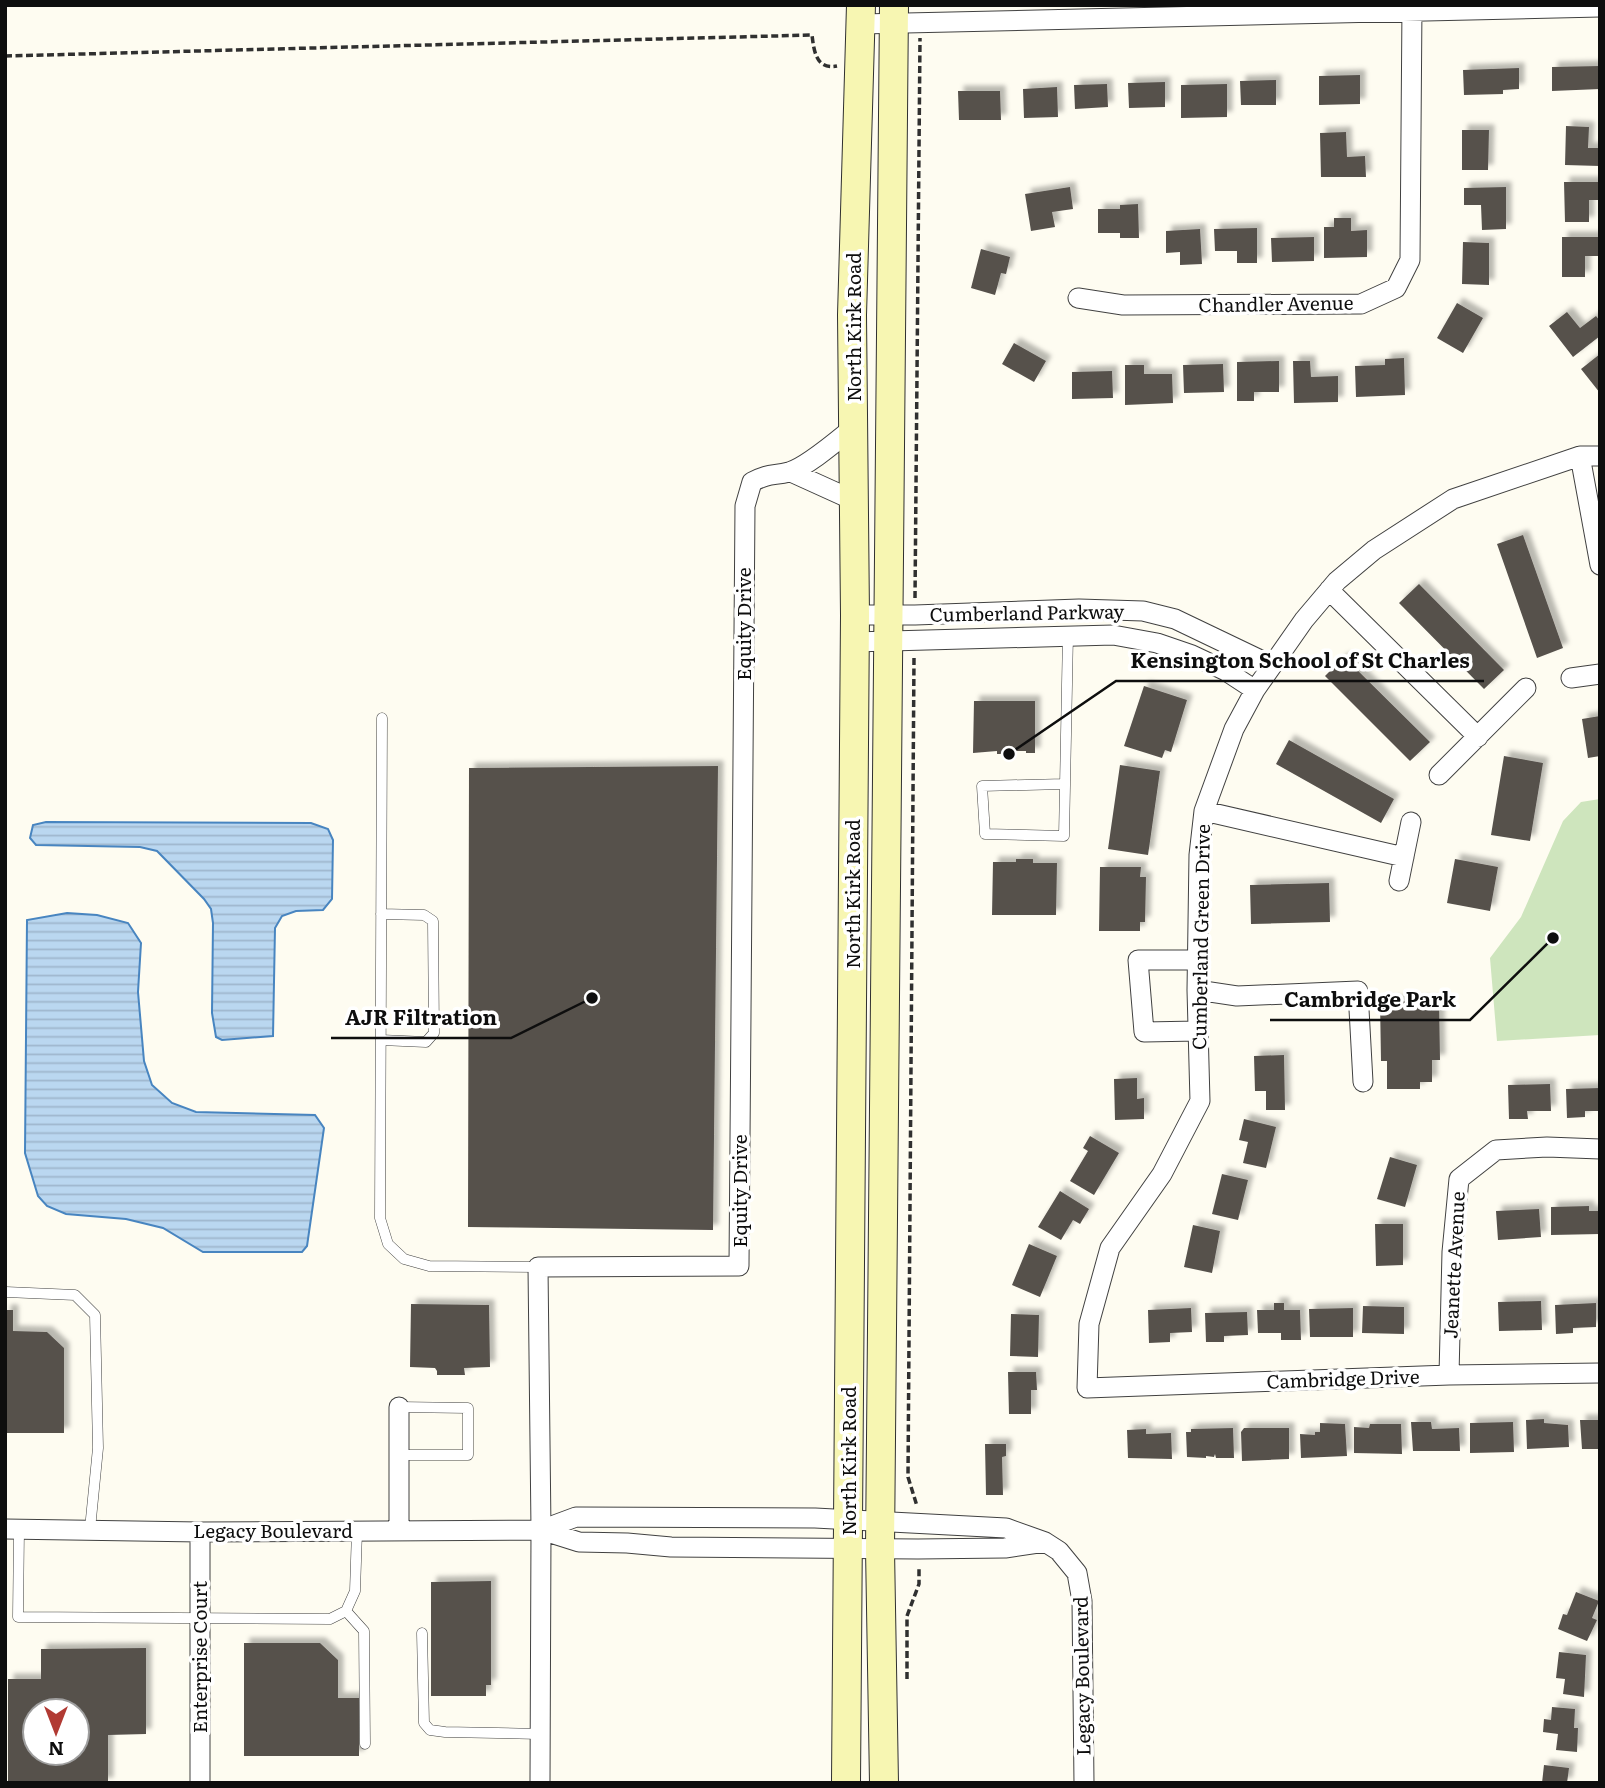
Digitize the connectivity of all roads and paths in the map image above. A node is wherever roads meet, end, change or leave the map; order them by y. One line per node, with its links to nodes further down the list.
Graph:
1 (1600, 7): 2 (street)
2 (1412, 9): 3 (street); 8 (street, Chandler Avenue)
3 (1127, 12): 5 (street)
4 (861, 15): 5 (street); 9 (main road, North Kirk Road)
5 (902, 18): 16 (main road, North Kirk Road); 16 (path)
6 (5, 56): 7 (path)
7 (839, 64)
8 (1078, 298)
9 (854, 427): 11 (street, Equity Drive); 12 (main road, North Kirk Road)
10 (1590, 456): 13 (street); 14 (street, Cumberland Green Drive)
11 (791, 472): 12 (street); 38 (street, Equity Drive)
12 (855, 501): 15 (main road, North Kirk Road)
13 (1600, 565)
14 (1329, 590): 18 (street, Cumberland Green Drive); 24 (street)
15 (854, 628): 16 (street, Cumberland Parkway); 45 (main road, North Kirk Road)
16 (902, 628): 17 (street, Cumberland Parkway); 18 (street, Cumberland Parkway); 46 (path); 53 (main road, North Kirk Road)
17 (1068, 634): 22 (street, Cumberland Parkway); 26 (lane)
18 (1271, 665): 22 (street, Cumberland Green Drive)
19 (1600, 674): 20 (street)
20 (1571, 678)
21 (1526, 688): 24 (street)
22 (1255, 690): 27 (street, Cumberland Green Drive)
23 (382, 718): 31 (lane)
24 (1478, 737): 25 (street)
25 (1439, 775)
26 (1065, 784): 26 (lane)
27 (1204, 811): 29 (street); 32 (street, Cumberland Green Drive)
28 (1411, 822): 29 (street)
29 (1404, 857): 30 (street)
30 (1399, 881)
31 (381, 914): 35 (lane); 35 (lane)
32 (1198, 960): 33 (street, Cumberland Green Drive); 34 (street)
33 (1197, 990): 34 (street, Cumberland Green Drive); 36 (street)
34 (1198, 1031): 42 (street, Cumberland Green Drive)
35 (381, 1040): 38 (lane)
36 (1363, 1082)
37 (1600, 1149): 41 (street, Jeanette Avenue)
38 (538, 1266): 49 (street)
39 (6, 1292): 48 (lane)
40 (1600, 1373): 41 (street, Cambridge Drive)
41 (1449, 1376): 42 (street, Cambridge Drive)
42 (1087, 1388)
43 (399, 1407): 44 (street); 44 (lane)
44 (399, 1455): 51 (street)
45 (849, 1520): 49 (street, Legacy Boulevard); 53 (street, Legacy Boulevard); 55 (main road, North Kirk Road)
46 (918, 1525): 53 (street, Legacy Boulevard); 54 (street, Legacy Boulevard)
47 (12, 1528): 48 (street, Legacy Boulevard); 58 (lane)
48 (90, 1529): 52 (street, Legacy Boulevard)
49 (541, 1530): 51 (street, Legacy Boulevard); 55 (street, Legacy Boulevard); 61 (street)
50 (357, 1531): 51 (street, Legacy Boulevard); 52 (street, Legacy Boulevard); 57 (lane)
51 (399, 1531)
52 (200, 1532): 58 (street, Enterprise Court)
53 (881, 1536): 55 (street, Legacy Boulevard); 56 (street, Legacy Boulevard); 66 (main road, North Kirk Road)
54 (1045, 1542): 56 (street, Legacy Boulevard); 67 (street, Legacy Boulevard)
55 (849, 1549): 65 (main road, North Kirk Road)
56 (918, 1549): 60 (path)
57 (346, 1611): 58 (lane); 62 (lane)
58 (200, 1618): 63 (street, Enterprise Court)
59 (422, 1633): 61 (lane)
60 (906, 1685)
61 (540, 1734): 64 (street)
62 (365, 1744)
63 (200, 1783)
64 (540, 1783)
65 (846, 1783)
66 (884, 1783)
67 (1084, 1783)

